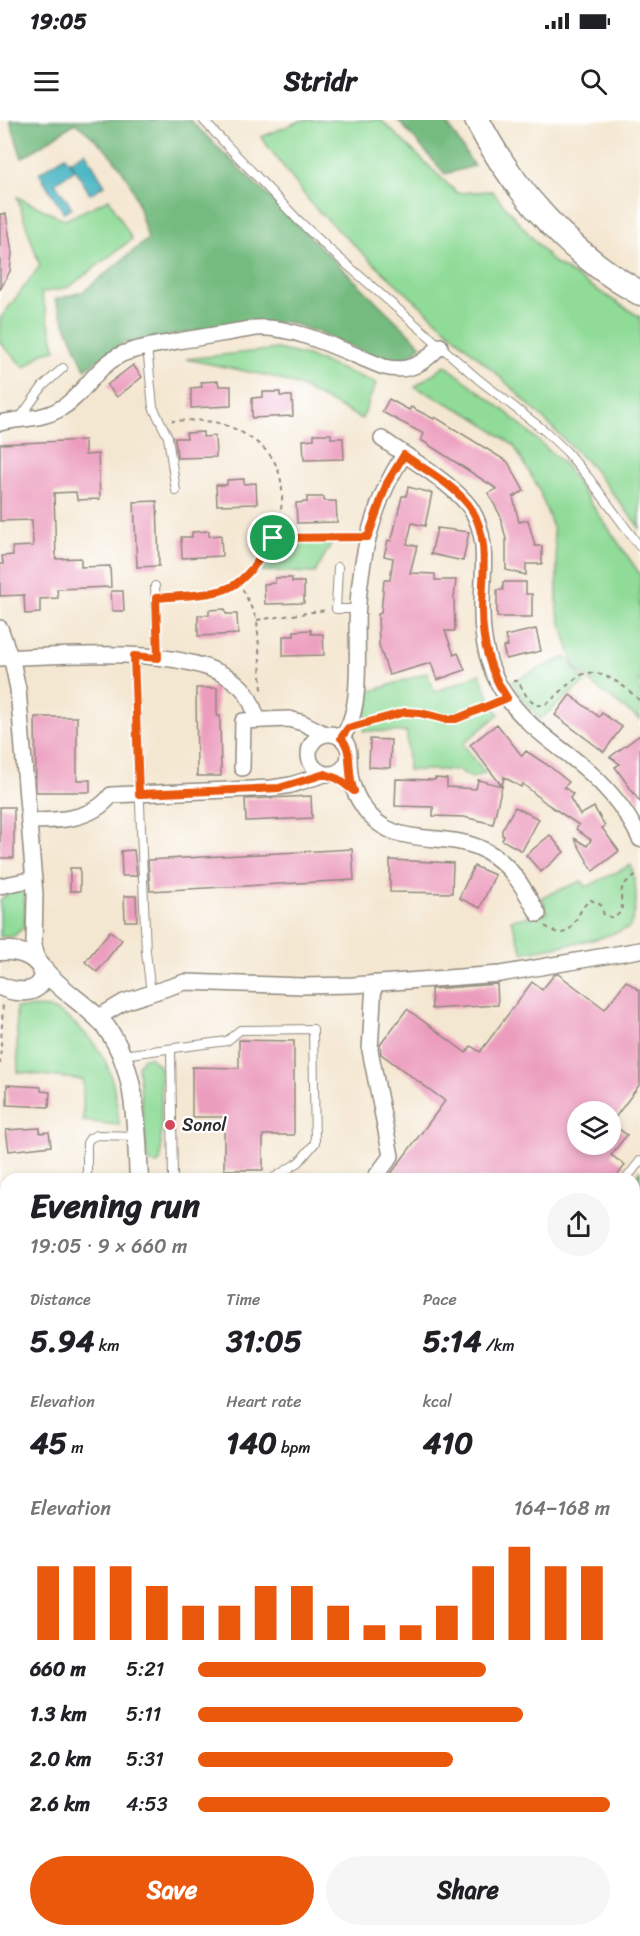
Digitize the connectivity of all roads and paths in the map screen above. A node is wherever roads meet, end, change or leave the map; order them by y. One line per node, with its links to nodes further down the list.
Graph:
1 (203, 120): 4 (lane)
2 (477, 120): 3 (highway)
3 (640, 293)
4 (440, 346): 5 (street); 15 (lane)
5 (147, 347): 7 (street); 9 (lane)
6 (63, 368): 7 (lane)
7 (19, 420): 8 (street)
8 (0, 423)
9 (161, 423): 12 (lane); 14 (path)
10 (382, 439): 11 (street)
11 (404, 455): 13 (street); 27 (street)
12 (177, 491)
13 (368, 537): 14 (path); 21 (street)
14 (273, 538): 17 (path)
15 (640, 547)
16 (338, 567): 20 (lane)
17 (239, 581): 19 (path); 22 (path)
18 (155, 586): 19 (lane)
19 (156, 598): 26 (lane)
20 (336, 609): 21 (lane); 22 (path)
21 (357, 609): 31 (street)
22 (257, 620): 30 (path)
23 (0, 628): 25 (street)
24 (134, 656): 25 (street); 26 (street); 39 (lane)
25 (6, 658): 40 (street)
26 (158, 658): 30 (street)
27 (499, 684): 28 (street); 29 (path)
28 (507, 698): 31 (path); 41 (street)
29 (640, 701)
30 (267, 720): 32 (street); 33 (street); 35 (street)
31 (344, 733): 32 (street); 34 (street)
32 (325, 734): 33 (street)
33 (308, 753): 36 (street); 37 (street)
34 (349, 758): 36 (street); 38 (street)
35 (242, 768)
36 (327, 774): 37 (street); 38 (street)
37 (285, 787): 39 (street)
38 (354, 791): 45 (street)
39 (139, 794): 40 (street); 52 (lane)
40 (29, 821): 43 (street)
41 (640, 839)
42 (640, 874): 45 (path)
43 (34, 879): 44 (street); 46 (street)
44 (0, 886)
45 (538, 914)
46 (35, 926): 48 (street); 49 (street)
47 (640, 950): 50 (street)
48 (4, 951): 49 (street)
49 (40, 966): 51 (street); 53 (street)
50 (374, 983): 52 (street); 64 (street)
51 (7, 989): 53 (street); 57 (path)
52 (151, 993): 54 (street)
53 (81, 1005): 54 (street)
54 (97, 1018): 56 (street)
55 (171, 1050): 56 (lane); 62 (lane); 63 (lane)
56 (121, 1055): 58 (street)
57 (0, 1064)
58 (136, 1136): 60 (lane); 61 (street)
59 (640, 1161): 65 (lane)
60 (87, 1173)
61 (139, 1173)
62 (173, 1173)
63 (282, 1173)
64 (378, 1173)
65 (631, 1173)

